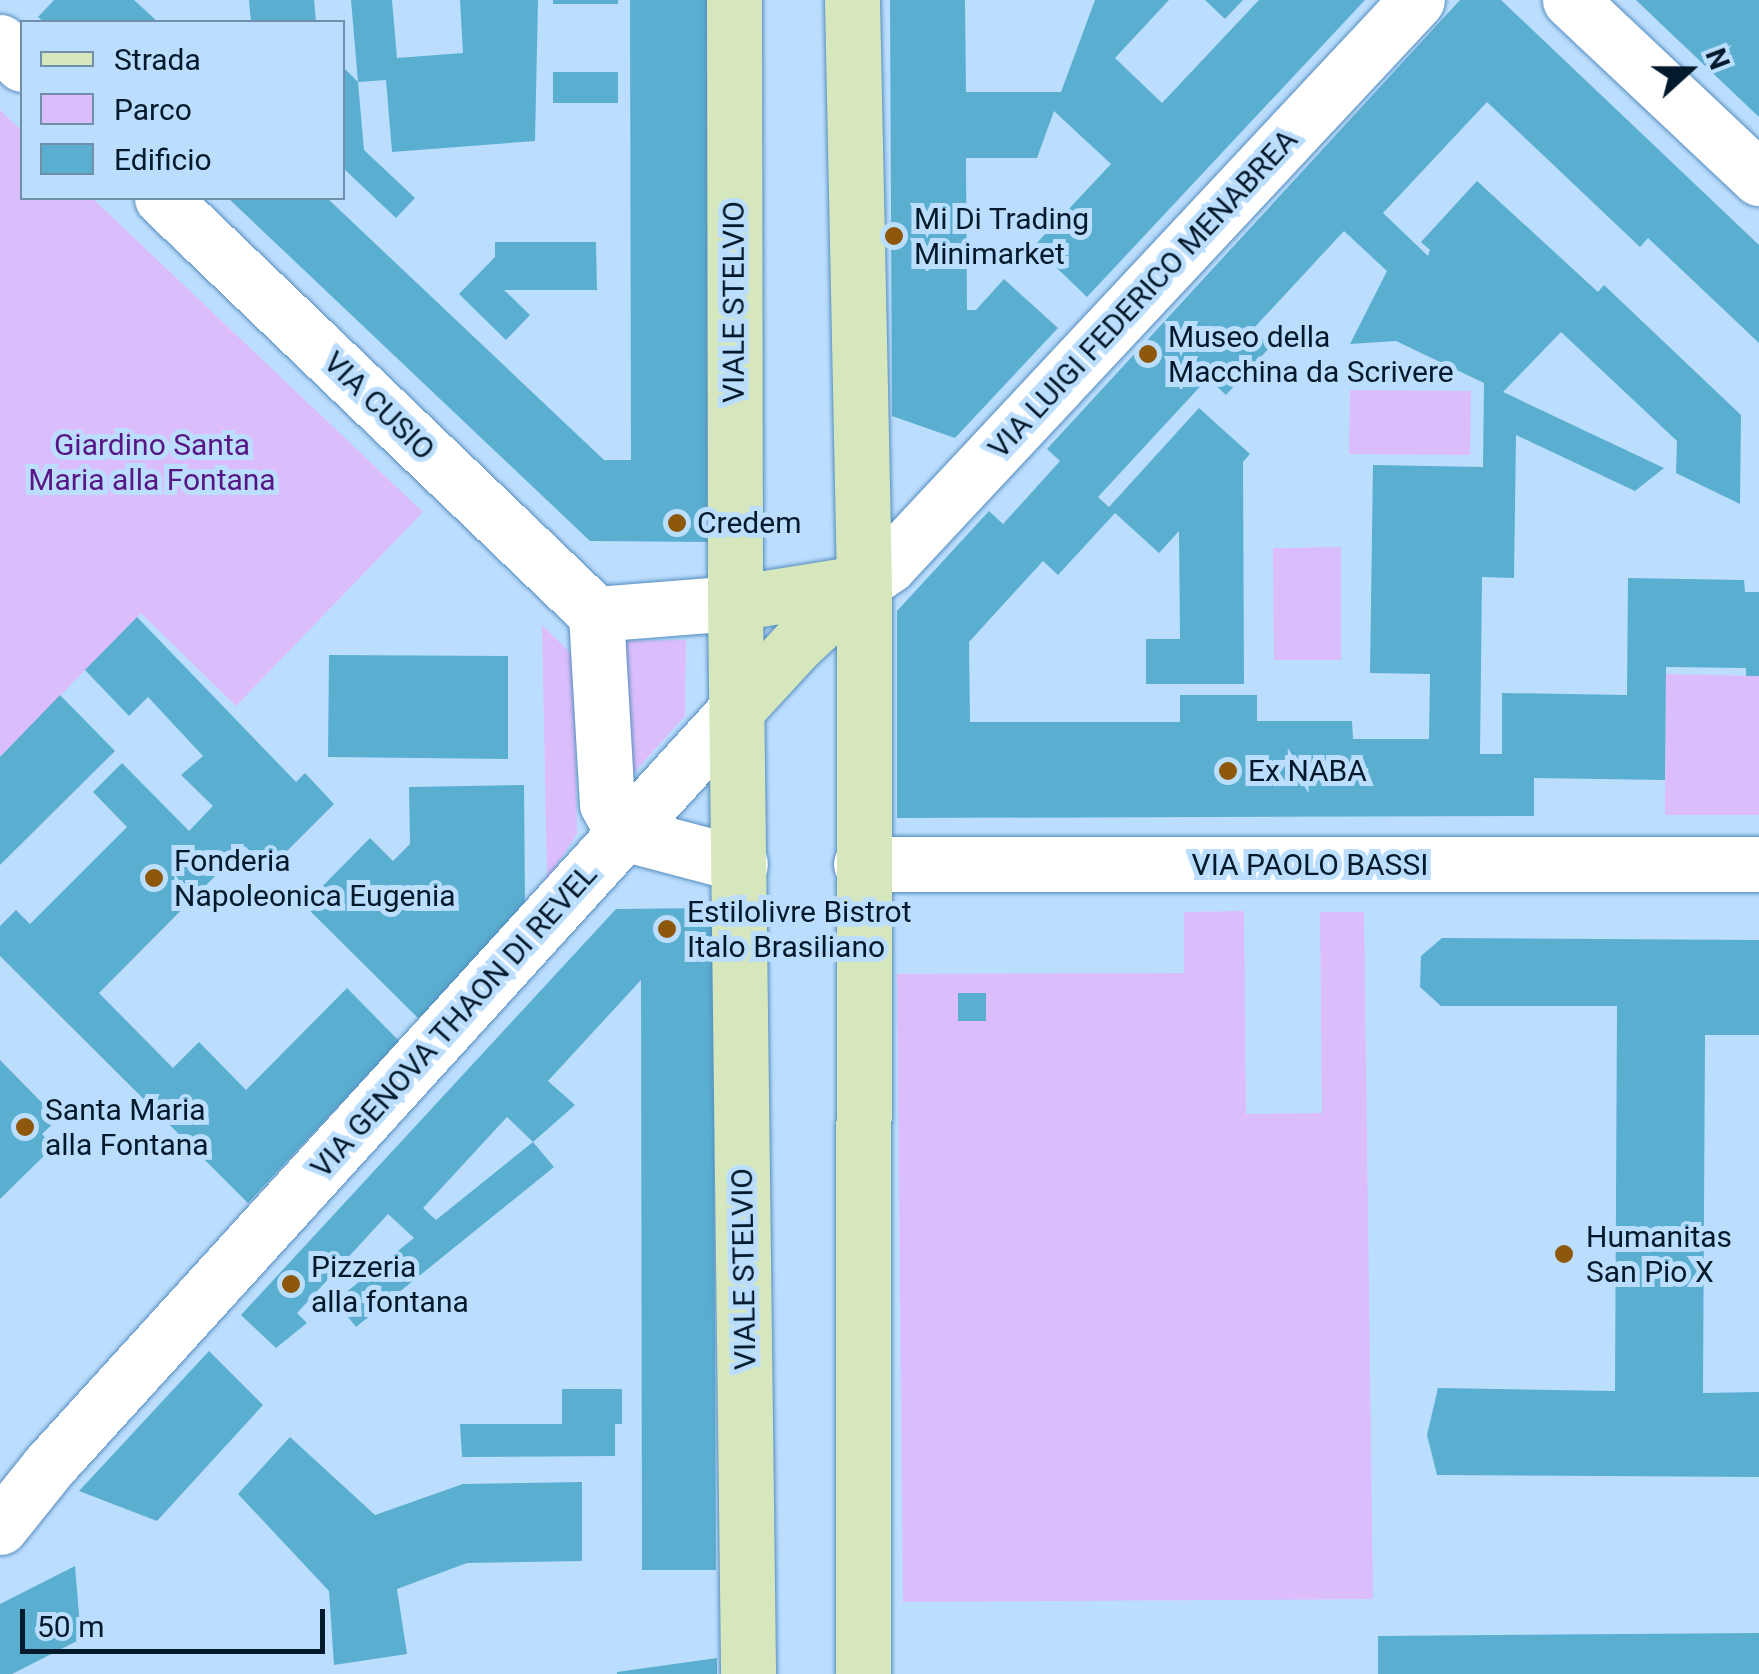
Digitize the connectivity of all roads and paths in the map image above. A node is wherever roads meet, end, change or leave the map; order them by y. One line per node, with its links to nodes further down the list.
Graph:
1 (734, 0): 10 (main road, VIALE STELVIO)
2 (852, 0): 9 (main road)
3 (1418, 0): 9 (street, VIA LUIGI FEDERICO MENABREA)
4 (1570, 0): 7 (street)
5 (0, 42): 6 (street)
6 (20, 62)
7 (1759, 178)
8 (164, 200): 11 (street, VIA CUSIO)
9 (864, 582): 10 (main road); 12 (main road); 15 (main road)
10 (735, 603): 11 (street); 12 (main road, VIALE STELVIO)
11 (596, 614): 13 (street)
12 (737, 709): 13 (street, VIA GENOVA THAON DI REVEL); 14 (main road, VIALE STELVIO)
13 (623, 833): 14 (street); 17 (street, VIA GENOVA THAON DI REVEL)
14 (740, 864): 18 (main road, VIALE STELVIO)
15 (861, 864): 16 (street, VIA PAOLO BASSI); 19 (main road)
16 (1759, 864)
17 (0, 1527)
18 (748, 1674)
19 (862, 1674)

